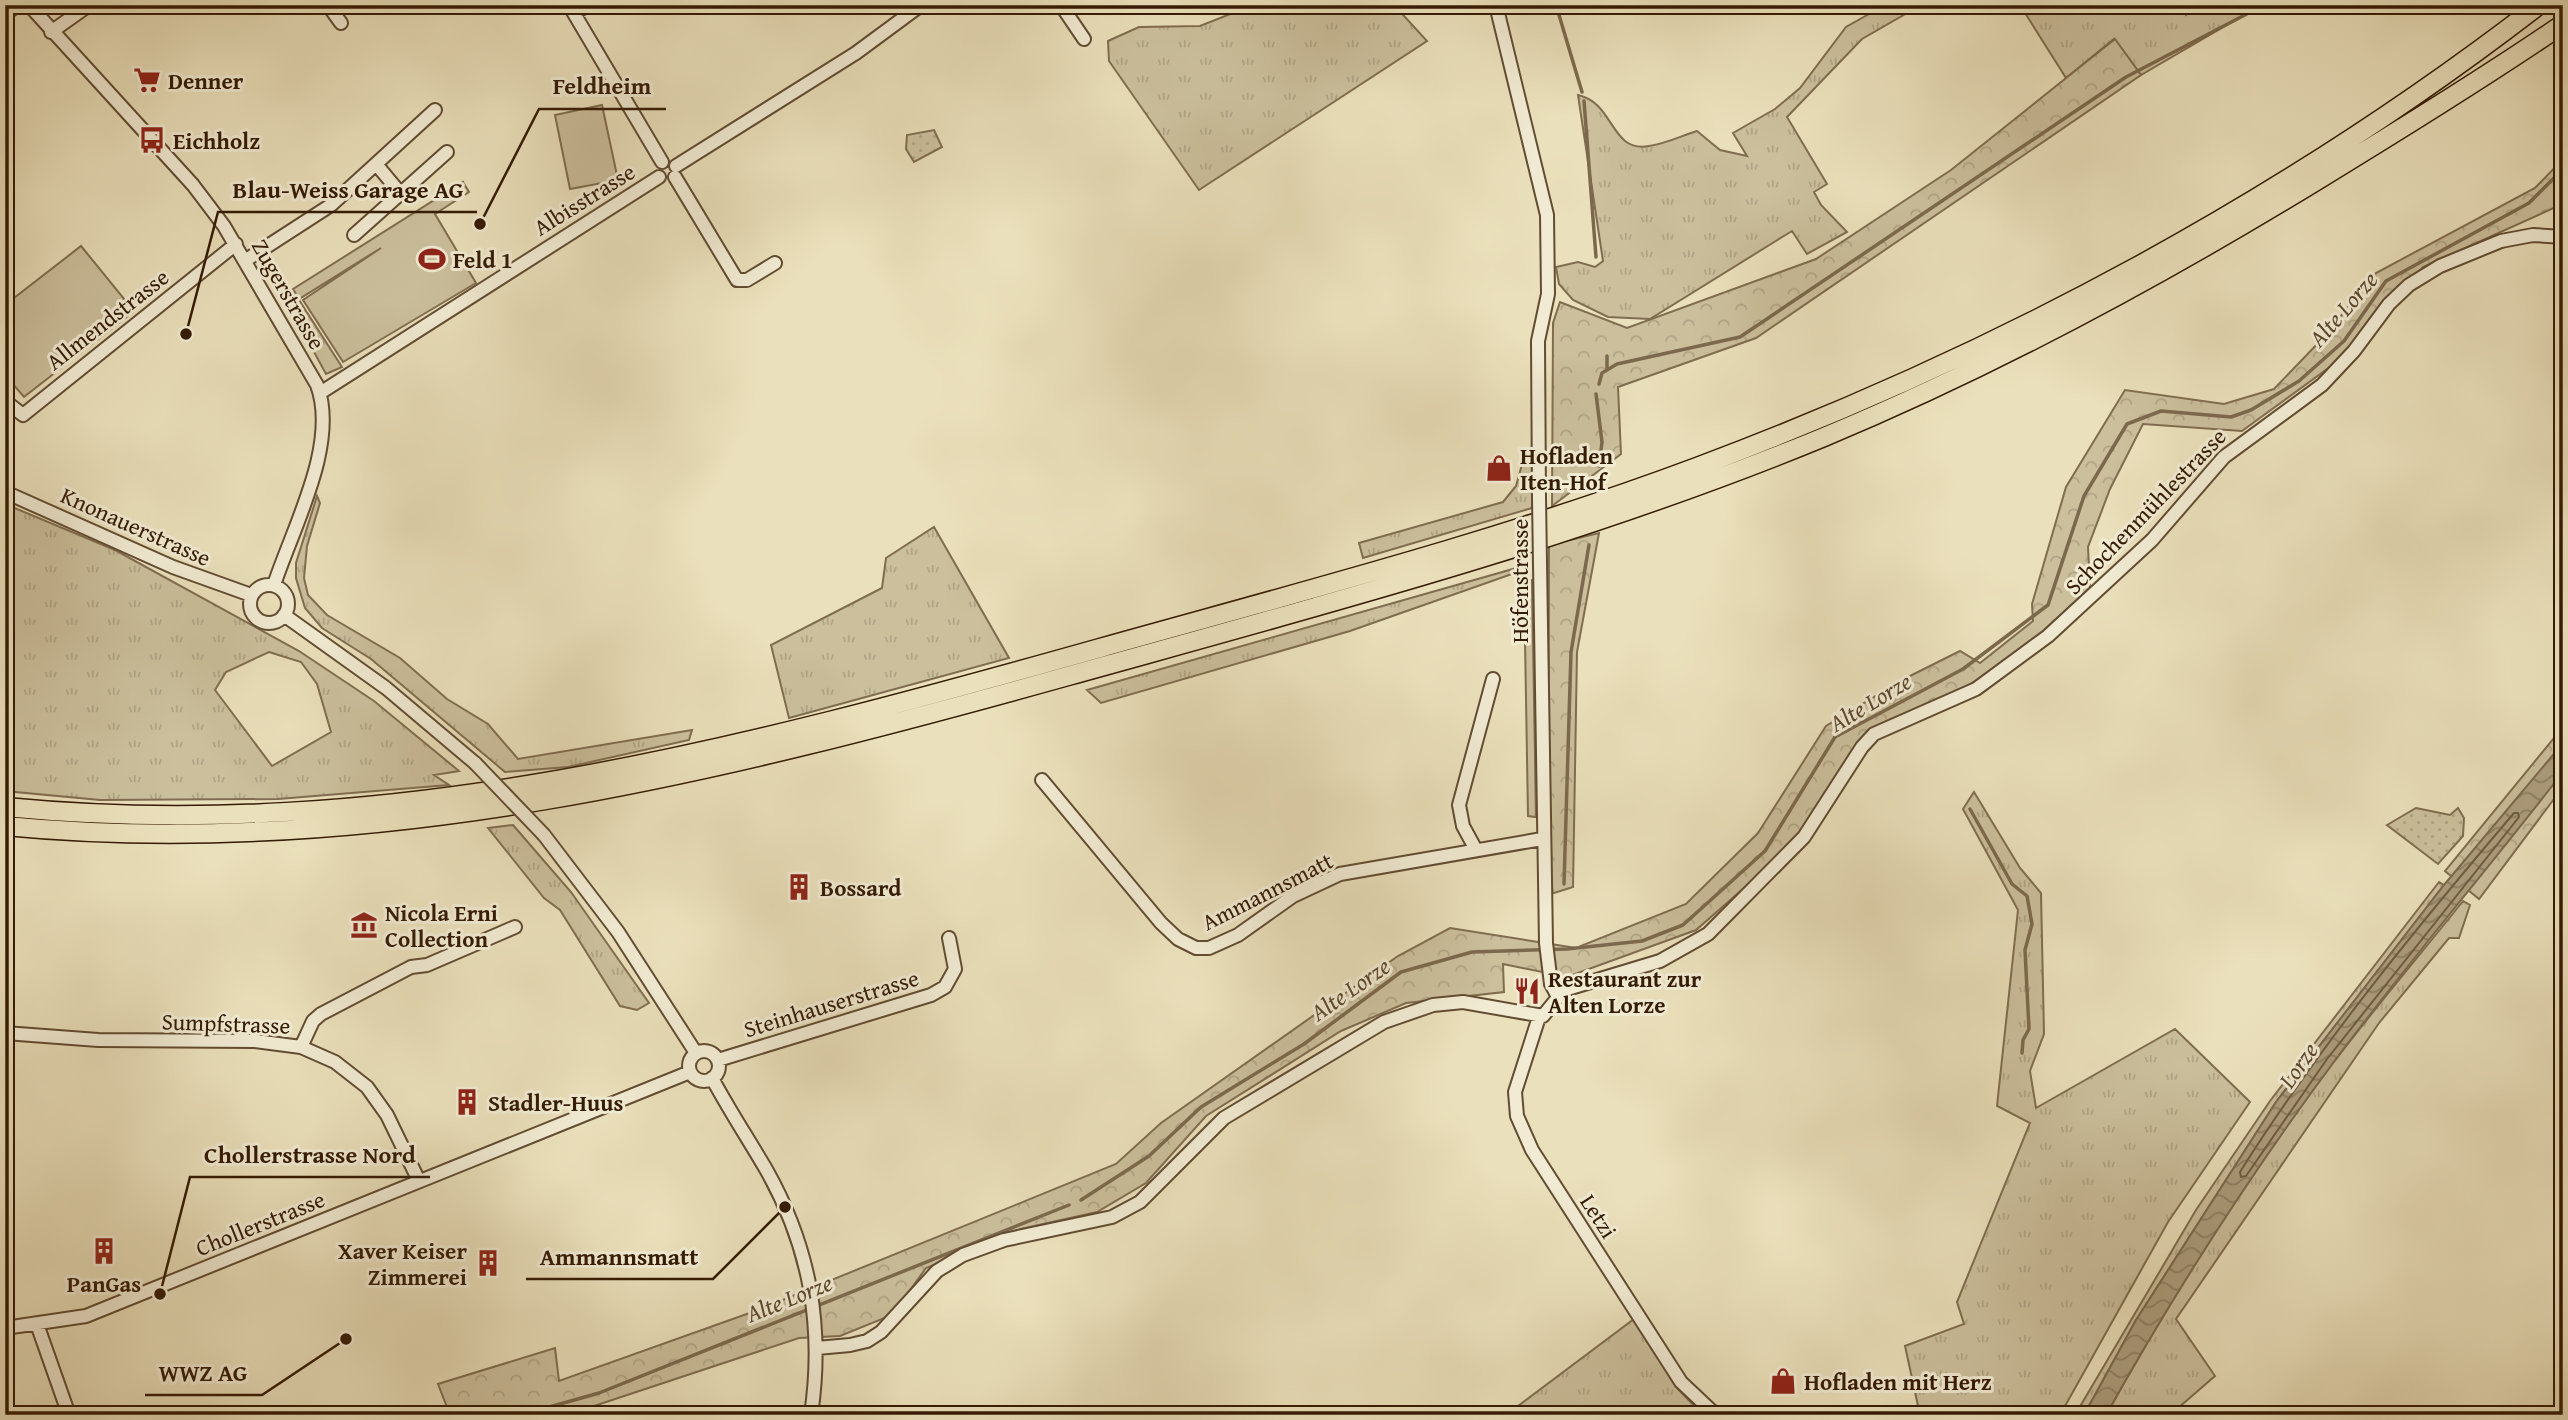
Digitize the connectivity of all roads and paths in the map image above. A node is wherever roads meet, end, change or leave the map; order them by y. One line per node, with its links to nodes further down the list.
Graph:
1 (18, 5): 12 (street)
2 (29, 5): 15 (street, Zugerstrasse)
3 (89, 5): 15 (street)
4 (328, 5): 13 (street)
5 (589, 5): 10 (street)
6 (921, 5): 21 (street)
7 (1061, 5): 16 (street)
8 (1496, 5): 40 (street, Höfenstrasse, bridge)
9 (2539, 5): 38 (highway)
10 (572, 9): 19 (street)
11 (2563, 10): 23 (highway)
12 (5, 14)
13 (341, 23)
14 (2563, 24): 23 (highway)
15 (51, 32): 27 (street, Zugerstrasse)
16 (1084, 39)
17 (435, 110): 20 (street)
18 (447, 152): 24 (street)
19 (662, 162): 21 (street, Albisstrasse); 22 (street, Albisstrasse)
20 (376, 164): 24 (street); 28 (street)
21 (675, 172): 22 (street, Albisstrasse); 29 (street)
22 (659, 177): 30 (street, Albisstrasse)
23 (2323, 177): 39 (highway)
24 (401, 194): 25 (street)
25 (354, 235)
26 (2563, 237): 44 (street, Schochenmühlestrasse)
27 (236, 244): 28 (street, Zugerstrasse); 31 (street, Allmendstrasse)
28 (246, 260): 30 (street, Zugerstrasse)
29 (775, 263)
30 (320, 393): 33 (street, Zugerstrasse)
31 (5, 401)
32 (5, 492): 34 (street, Knonauerstrasse)
33 (274, 585): 34 (street); 35 (street)
34 (251, 595): 35 (street)
35 (284, 615): 48 (street, bridge)
36 (1493, 679): 41 (street)
37 (1042, 779): 41 (street, Ammannsmatt)
38 (5, 807)
39 (5, 826)
40 (1542, 838): 41 (street, Ammannsmatt); 44 (street, Höfenstrasse)
41 (1475, 848)
42 (515, 927): 47 (street)
43 (949, 937): 49 (street, Steinhauserstrasse)
44 (1557, 995): 45 (street)
45 (1539, 1017): 55 (street); 58 (street, Letzi)
46 (5, 1033): 47 (street, Sumpfstrasse)
47 (301, 1047): 52 (street, Sumpfstrasse)
48 (696, 1053): 49 (street); 50 (street)
49 (718, 1060): 51 (street)
50 (690, 1072): 51 (street); 52 (street, Chollerstrasse)
51 (712, 1078): 55 (street)
52 (419, 1181): 53 (street, Chollerstrasse)
53 (37, 1324): 54 (street, Chollerstrasse); 56 (street)
54 (5, 1328)
55 (817, 1348): 57 (street)
56 (69, 1415)
57 (811, 1415)
58 (1716, 1415)

